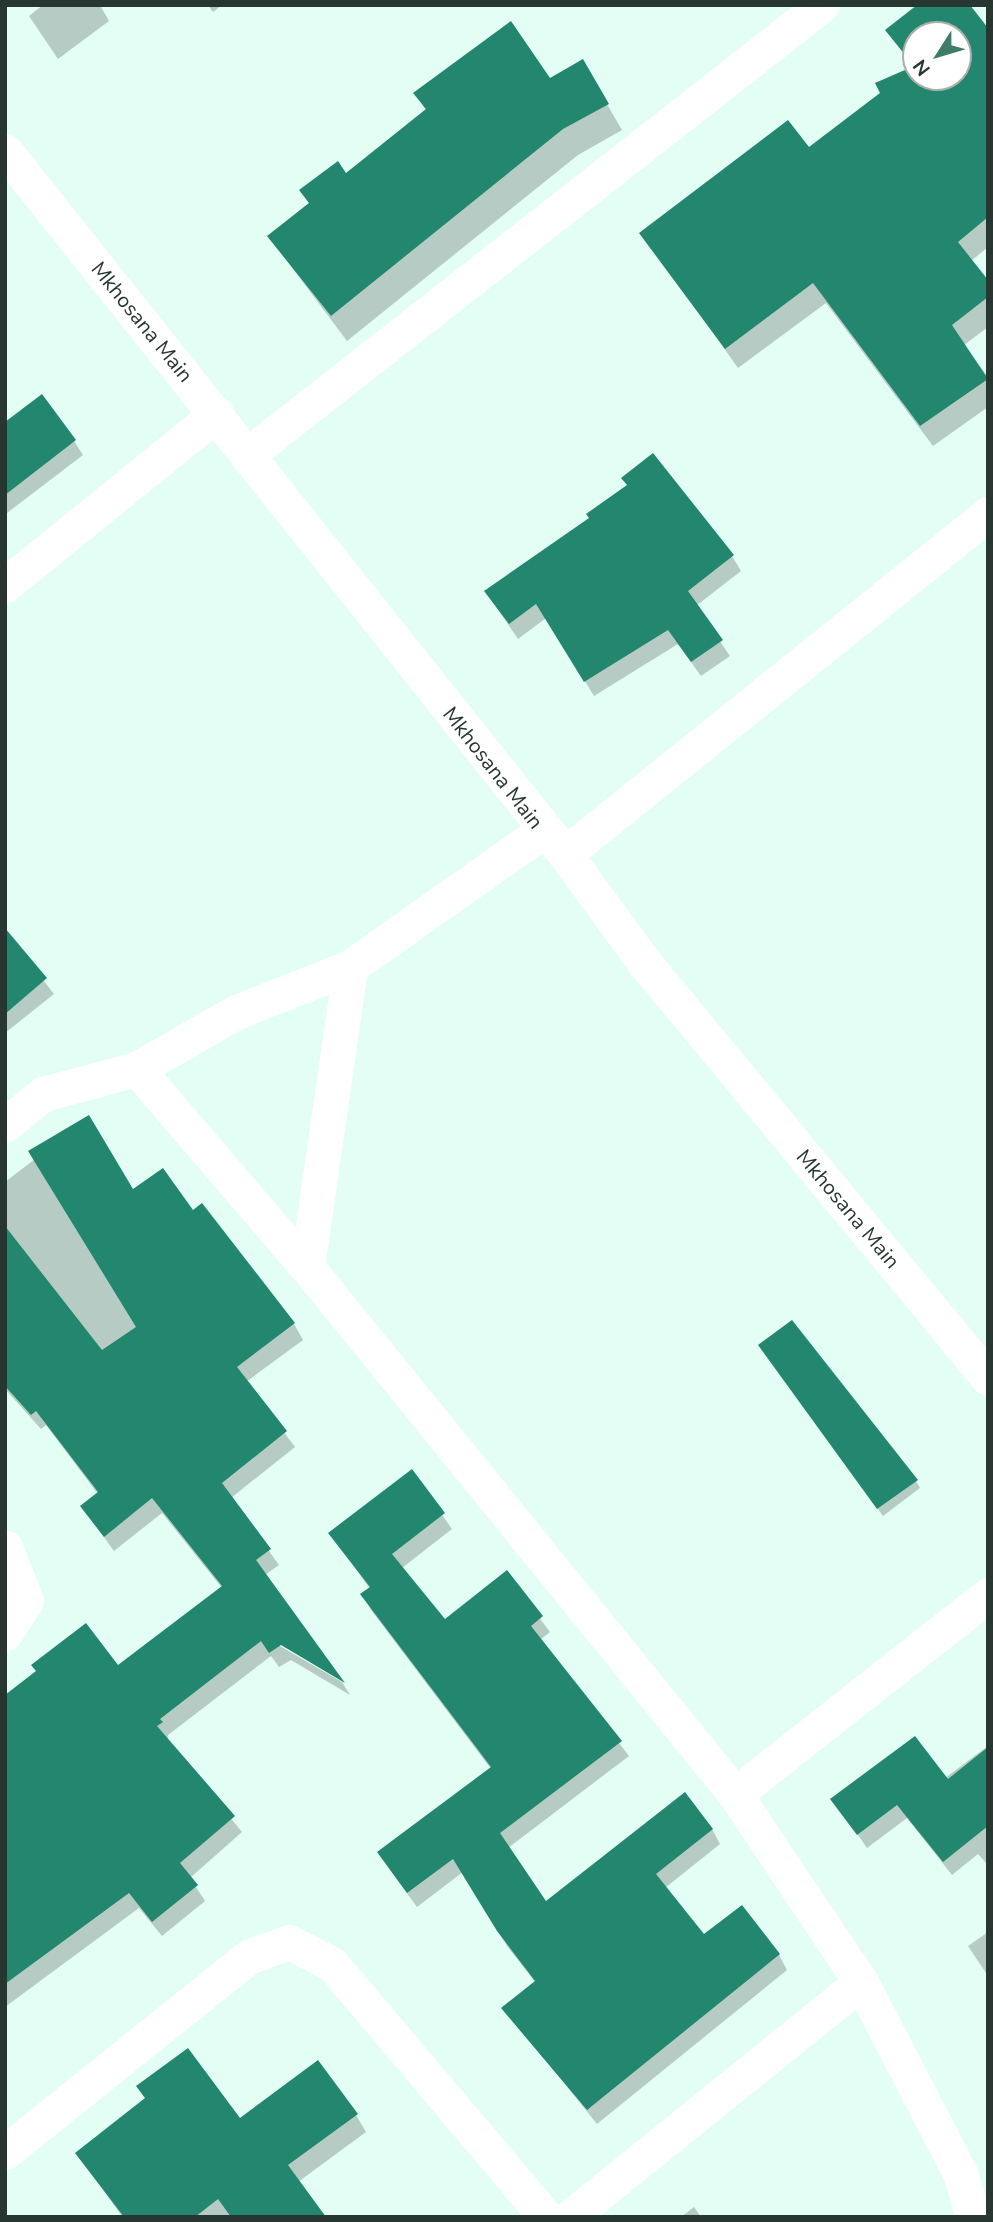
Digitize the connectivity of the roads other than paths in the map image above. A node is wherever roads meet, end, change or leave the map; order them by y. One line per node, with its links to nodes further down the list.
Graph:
1 (822, 5): 4 (street)
2 (5, 151): 3 (street, Mkhosana Main)
3 (216, 414): 4 (street, Mkhosana Main); 6 (street)
4 (247, 455): 7 (street, Mkhosana Main)
5 (988, 514): 7 (street)
6 (5, 585)
7 (554, 843): 8 (street); 12 (street, Mkhosana Main)
8 (350, 967): 9 (street); 11 (street)
9 (137, 1069): 10 (street); 11 (street)
10 (5, 1125)
11 (307, 1268): 16 (street)
12 (988, 1378)
13 (5, 1547): 15 (street)
14 (988, 1595): 16 (street)
15 (5, 1633)
16 (735, 1794): 17 (street)
17 (861, 1982): 20 (street); 21 (street)
18 (5, 2152): 19 (street)
19 (546, 2217)
20 (570, 2217)
21 (973, 2217)

